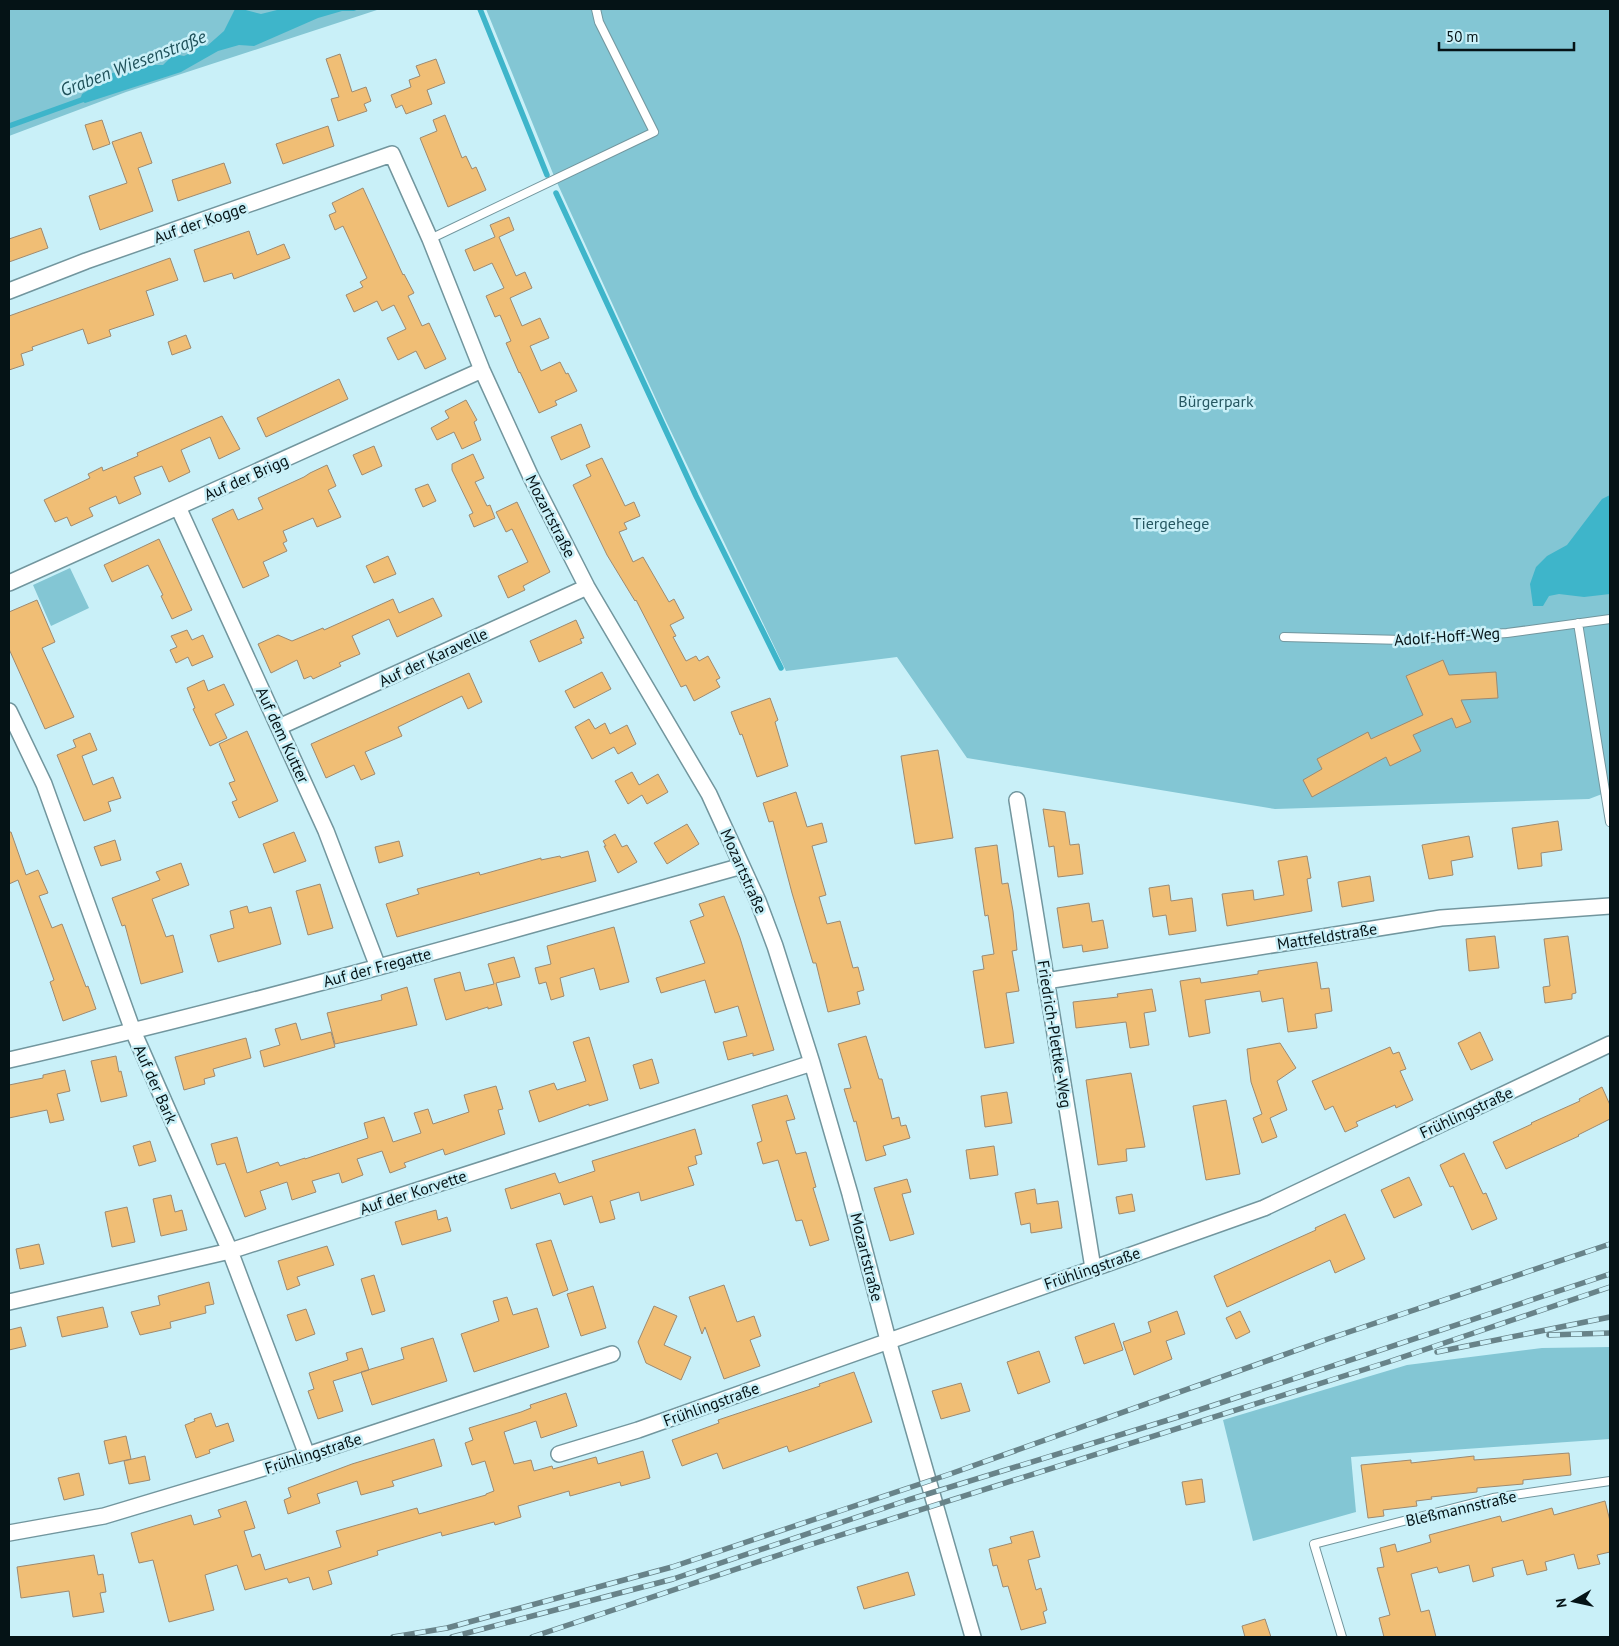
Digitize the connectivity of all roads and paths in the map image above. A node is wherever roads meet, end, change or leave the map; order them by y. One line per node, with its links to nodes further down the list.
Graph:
1 (596, 9): 3 (lane)
2 (392, 154): 3 (street, Mozartstraße); 4 (street, Auf der Kogge)
3 (430, 239): 5 (street, Mozartstraße)
4 (9, 291)
5 (482, 370): 6 (street, Auf der Brigg); 8 (street, Mozartstraße)
6 (178, 507): 7 (street, Auf der Brigg); 13 (street, Auf dem Kutter)
7 (9, 583)
8 (587, 587): 13 (street, Auf der Karavelle); 16 (street, Mozartstraße)
9 (1610, 619): 10 (lane, Adolf-Hoff-Weg)
10 (1578, 623): 11 (lane, Adolf-Hoff-Weg); 15 (lane)
11 (1284, 637)
12 (9, 711): 20 (street, Auf der Bark)
13 (279, 728): 18 (street, Auf dem Kutter)
14 (1017, 800): 19 (street, Friedrich-Plettke-Weg)
15 (1610, 822)
16 (742, 866): 18 (street, Auf der Fregatte); 23 (street, Mozartstraße)
17 (1610, 906): 19 (street, Mattfeldstraße)
18 (378, 967): 20 (street, Auf der Fregatte)
19 (1046, 981): 25 (street, Friedrich-Plettke-Weg)
20 (133, 1032): 22 (street, Auf der Fregatte); 24 (street, Auf der Bark)
21 (1610, 1044): 25 (street, Frühlingstraße)
22 (9, 1060)
23 (812, 1063): 24 (street, Auf der Korvette); 27 (street, Mozartstraße)
24 (230, 1251): 26 (street, Auf der Korvette); 30 (street, Auf der Bark)
25 (1093, 1268): 27 (street, Frühlingstraße)
26 (9, 1302)
27 (888, 1340): 29 (street, Frühlingstraße); 33 (street, Mozartstraße)
28 (612, 1354): 30 (street, Frühlingstraße)
29 (559, 1454)
30 (307, 1455): 32 (street, Frühlingstraße)
31 (1610, 1481): 34 (lane, Bleßmannstraße)
32 (9, 1533)
33 (973, 1637)
34 (1342, 1637)

